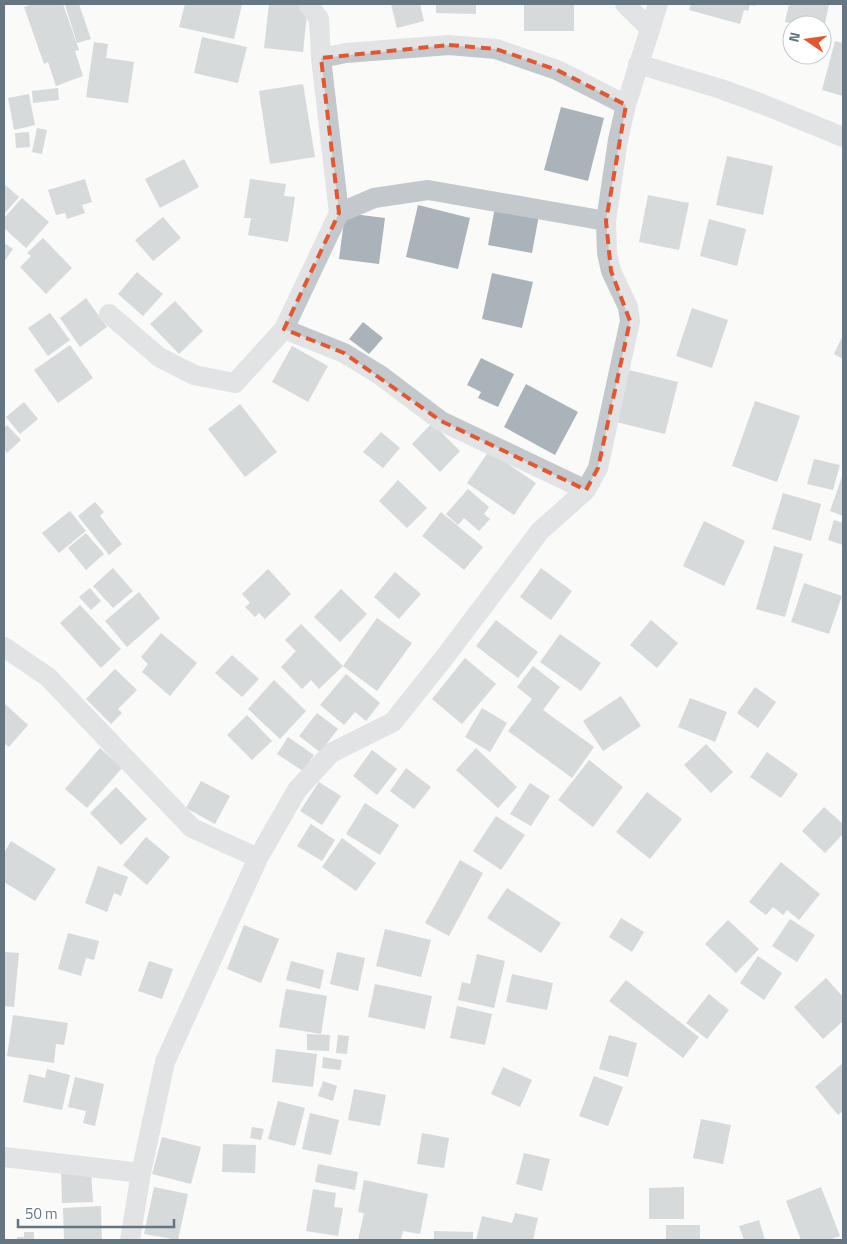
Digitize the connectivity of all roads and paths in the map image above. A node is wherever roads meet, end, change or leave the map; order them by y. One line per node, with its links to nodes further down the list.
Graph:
1 (308, 4): 5 (street)
2 (625, 4): 4 (street)
3 (658, 4): 4 (street)
4 (649, 28): 6 (street)
5 (321, 58): 7 (street); 9 (street)
6 (638, 64): 7 (street); 8 (street)
7 (626, 105): 10 (street)
8 (843, 137)
9 (339, 213): 10 (street); 12 (street)
10 (606, 221): 13 (street)
11 (109, 314): 12 (street)
12 (284, 329): 13 (street)
13 (586, 490): 15 (street)
14 (4, 648): 15 (street)
15 (258, 858): 17 (street)
16 (4, 1157): 17 (street)
17 (141, 1174): 18 (street)
18 (130, 1240)

